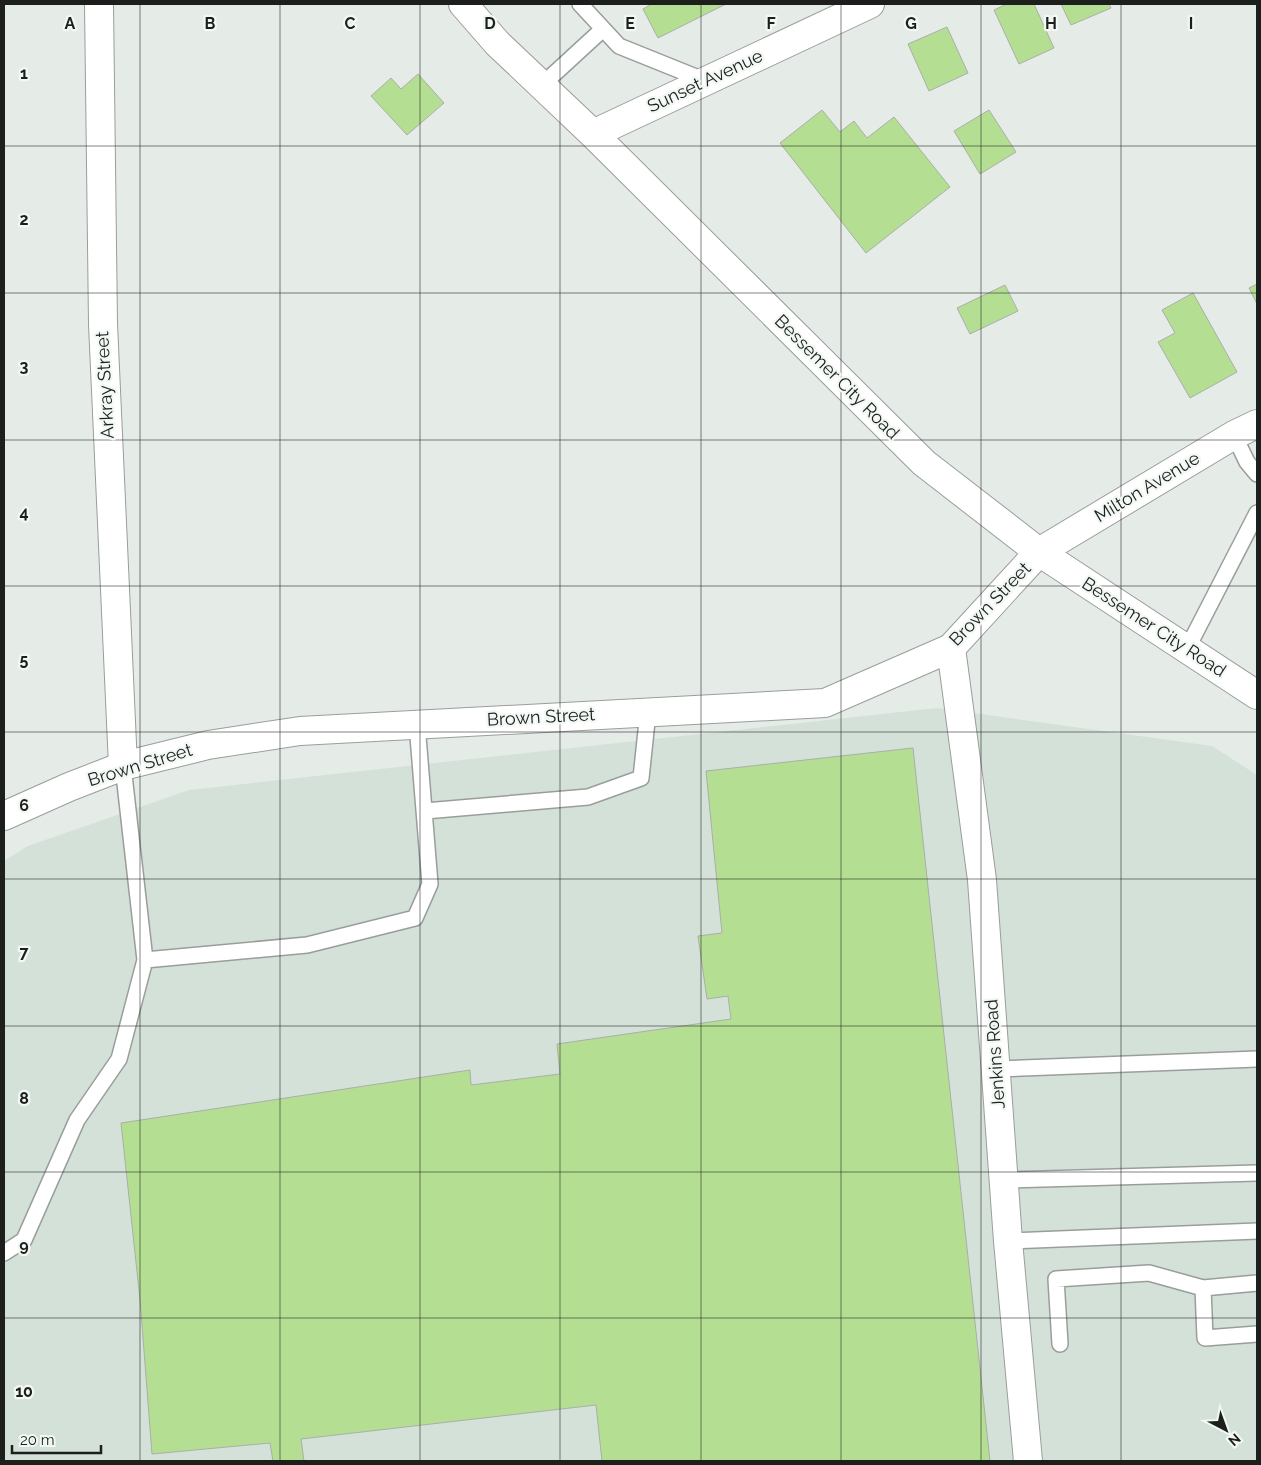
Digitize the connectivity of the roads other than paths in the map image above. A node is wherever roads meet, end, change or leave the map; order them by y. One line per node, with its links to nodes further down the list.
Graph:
1 (99, 4): 18 (street, Arkray Street)
2 (580, 4): 5 (lane)
3 (473, 7): 7 (street, Bessemer City Road)
4 (856, 7): 6 (street, Sunset Avenue)
5 (603, 29): 6 (lane); 7 (lane)
6 (706, 81): 8 (street, Sunset Avenue)
7 (542, 85): 8 (street, Bessemer City Road)
8 (593, 134): 12 (street, Bessemer City Road)
9 (1245, 429): 10 (lane); 12 (street, Milton Avenue)
10 (1257, 474)
11 (1257, 513): 14 (lane)
12 (1038, 552): 13 (street, Brown Street); 14 (street, Bessemer City Road)
13 (951, 648): 16 (street, Brown Street); 23 (street, Jenkins Road)
14 (1187, 649): 15 (street, Bessemer City Road)
15 (1257, 695)
16 (648, 712): 17 (street, Brown Street); 19 (lane)
17 (418, 724): 18 (street, Brown Street); 19 (lane)
18 (123, 766): 20 (street, Brown Street); 21 (lane)
19 (425, 810): 21 (lane)
20 (4, 816)
21 (145, 960): 28 (lane)
22 (1257, 1059): 23 (lane)
23 (996, 1069): 25 (street, Jenkins Road)
24 (1257, 1173): 25 (lane)
25 (1004, 1180): 27 (street, Jenkins Road)
26 (1257, 1231): 27 (lane)
27 (1008, 1241): 33 (street, Jenkins Road)
28 (4, 1254)
29 (1257, 1284): 30 (lane)
30 (1203, 1288): 31 (lane); 32 (lane)
31 (1257, 1334)
32 (1060, 1344)
33 (1028, 1461)

